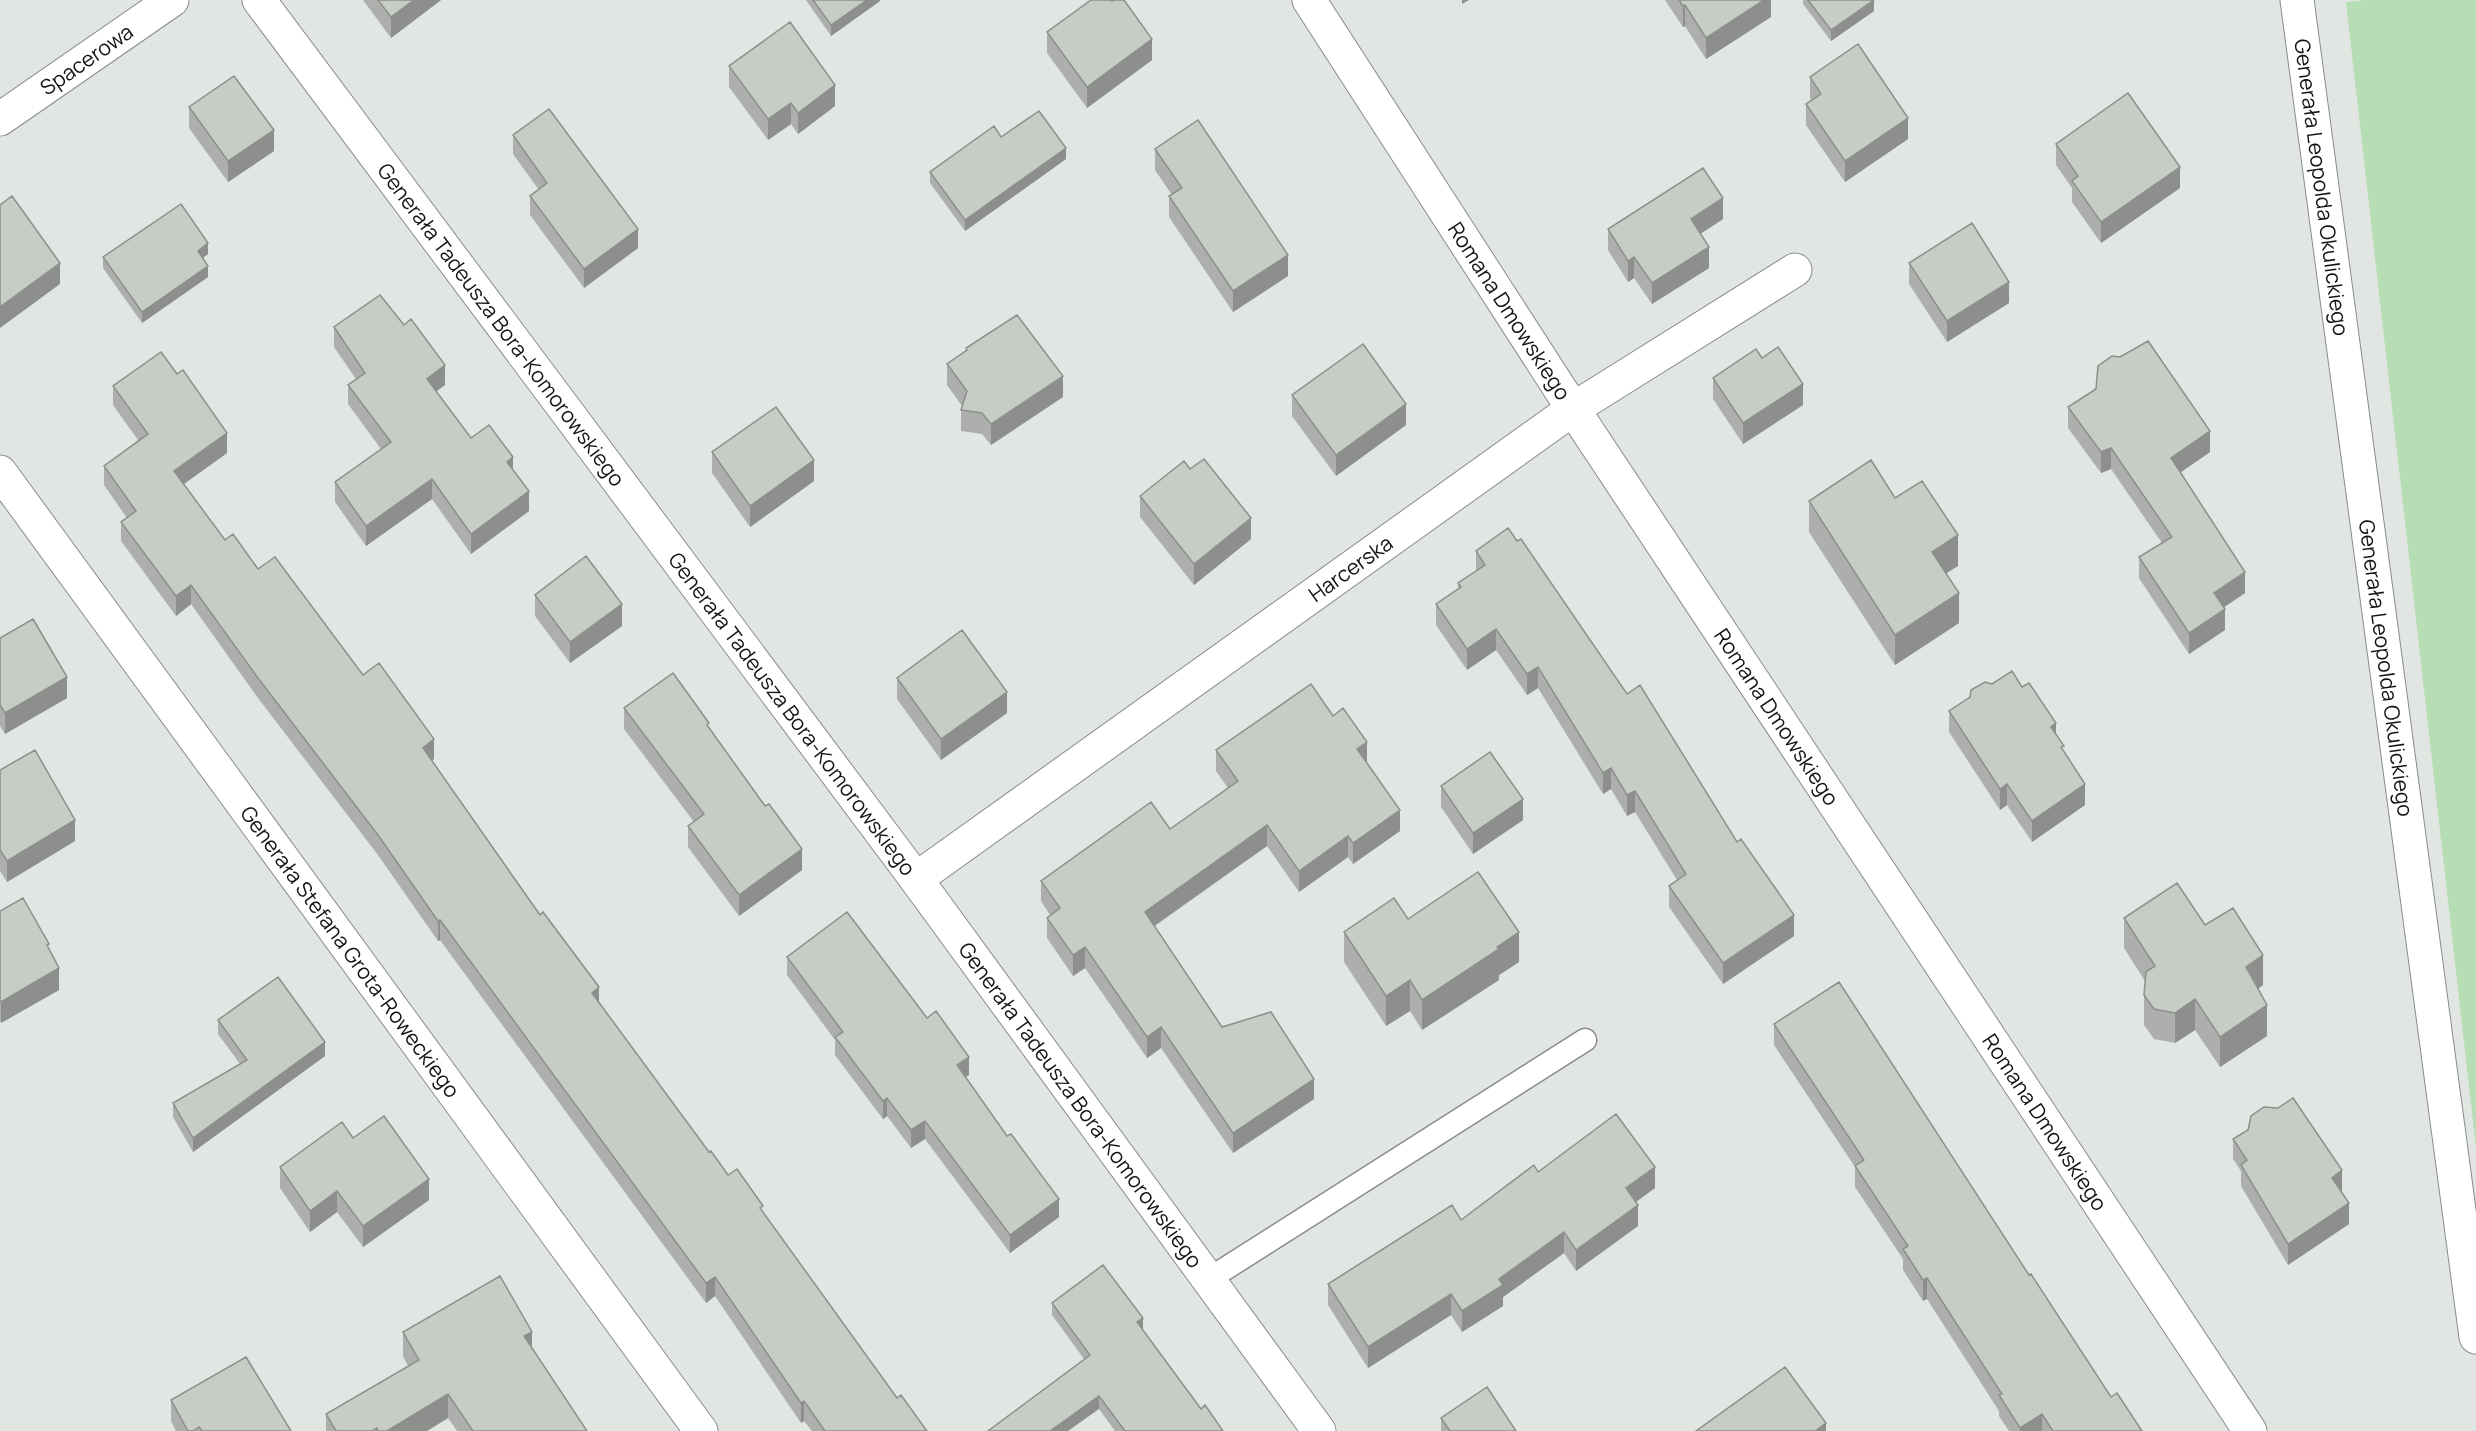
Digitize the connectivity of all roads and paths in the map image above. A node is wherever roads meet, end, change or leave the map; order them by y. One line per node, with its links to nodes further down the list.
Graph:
1 (172, 0): 5 (street, Spacerowa)
2 (260, 0): 9 (street, Generała Tadeusza Bora-Komorowskiego)
3 (1309, 0): 7 (street, Romana Dmowskiego)
4 (2297, 0): 12 (street, Generała Leopolda Okulickiego)
5 (0, 119)
6 (1795, 270): 7 (street, Harcerska)
7 (1573, 409): 9 (street, Harcerska); 15 (street, Romana Dmowskiego)
8 (0, 471): 13 (street, Generała Stefana Grota-Roweckiego)
9 (916, 879): 11 (street, Generała Tadeusza Bora-Komorowskiego)
10 (1585, 1040): 11 (lane)
11 (1209, 1279): 14 (street, Generała Tadeusza Bora-Komorowskiego)
12 (2476, 1336)
13 (701, 1431)
14 (1319, 1431)
15 (2250, 1431)

